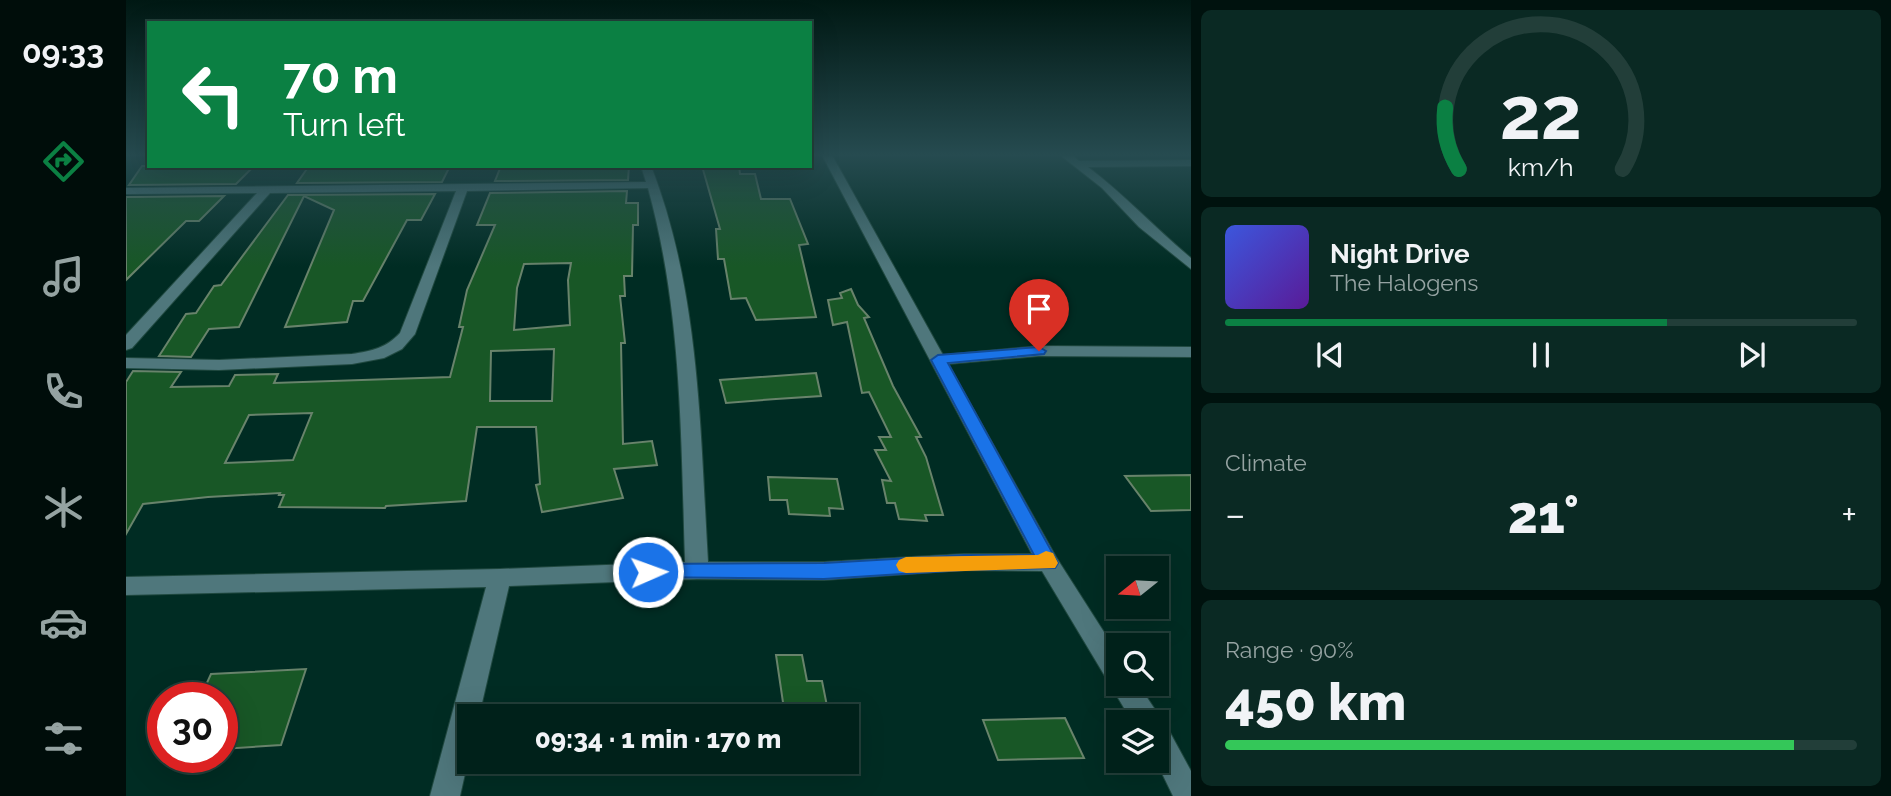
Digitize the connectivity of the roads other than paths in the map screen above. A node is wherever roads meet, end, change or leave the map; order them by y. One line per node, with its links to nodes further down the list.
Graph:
1 (264, 192): 9 (street)
2 (461, 192): 12 (street)
3 (655, 192): 14 (street)
4 (847, 192): 11 (street)
5 (1113, 192): 7 (street)
6 (1191, 251): 7 (street)
7 (1176, 252): 8 (street)
8 (1191, 265)
9 (126, 345)
10 (1191, 352): 11 (street)
11 (938, 360): 13 (street)
12 (126, 363)
13 (1048, 563): 14 (street); 17 (street)
14 (697, 570): 15 (street)
15 (500, 578): 16 (street); 19 (street)
16 (126, 586)
17 (1106, 656)
18 (1169, 758): 20 (street)
19 (445, 796)
20 (1189, 796)

